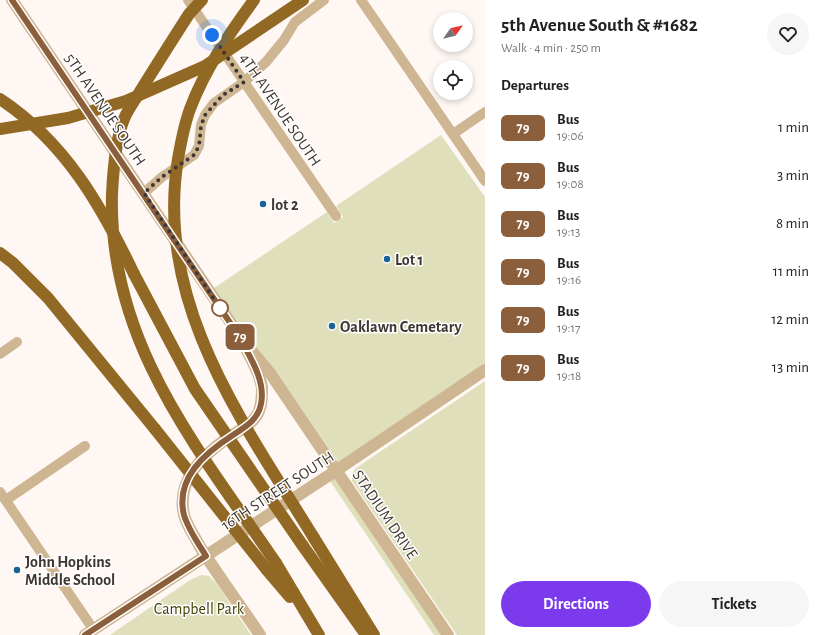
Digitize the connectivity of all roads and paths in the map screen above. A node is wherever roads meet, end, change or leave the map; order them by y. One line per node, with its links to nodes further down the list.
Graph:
1 (12, 0): 14 (street, 5TH AVENUE SOUTH)
2 (188, 0): 8 (street, 4TH AVENUE SOUTH)
3 (202, 0): 25 (highway, bridge)
4 (254, 0): 30 (highway, bridge)
5 (303, 0): 11 (highway, bridge)
6 (324, 0): 8 (street)
7 (362, 0): 12 (street)
8 (244, 82): 14 (street); 15 (street, 4TH AVENUE SOUTH)
9 (0, 99): 29 (highway, bridge)
10 (485, 112): 12 (street)
11 (0, 129)
12 (453, 134): 13 (street)
13 (485, 181)
14 (144, 193): 17 (street, 5TH AVENUE SOUTH)
15 (336, 216)
16 (0, 253): 25 (highway, bridge)
17 (239, 336): 22 (street, STADIUM DRIVE); 24 (street, 5TH AVENUE SOUTH)
18 (17, 342): 19 (street)
19 (0, 354)
20 (485, 370): 22 (street, 16TH STREET SOUTH)
21 (85, 446): 23 (street)
22 (337, 470): 24 (street, 16TH STREET SOUTH); 31 (street, STADIUM DRIVE)
23 (3, 496): 26 (street)
24 (206, 556): 26 (street, 16TH STREET SOUTH); 27 (street, 5TH AVENUE SOUTH)
25 (272, 567): 28 (highway)
26 (89, 632)
27 (260, 635)
28 (319, 635)
29 (365, 635)
30 (374, 635)
31 (448, 635)

